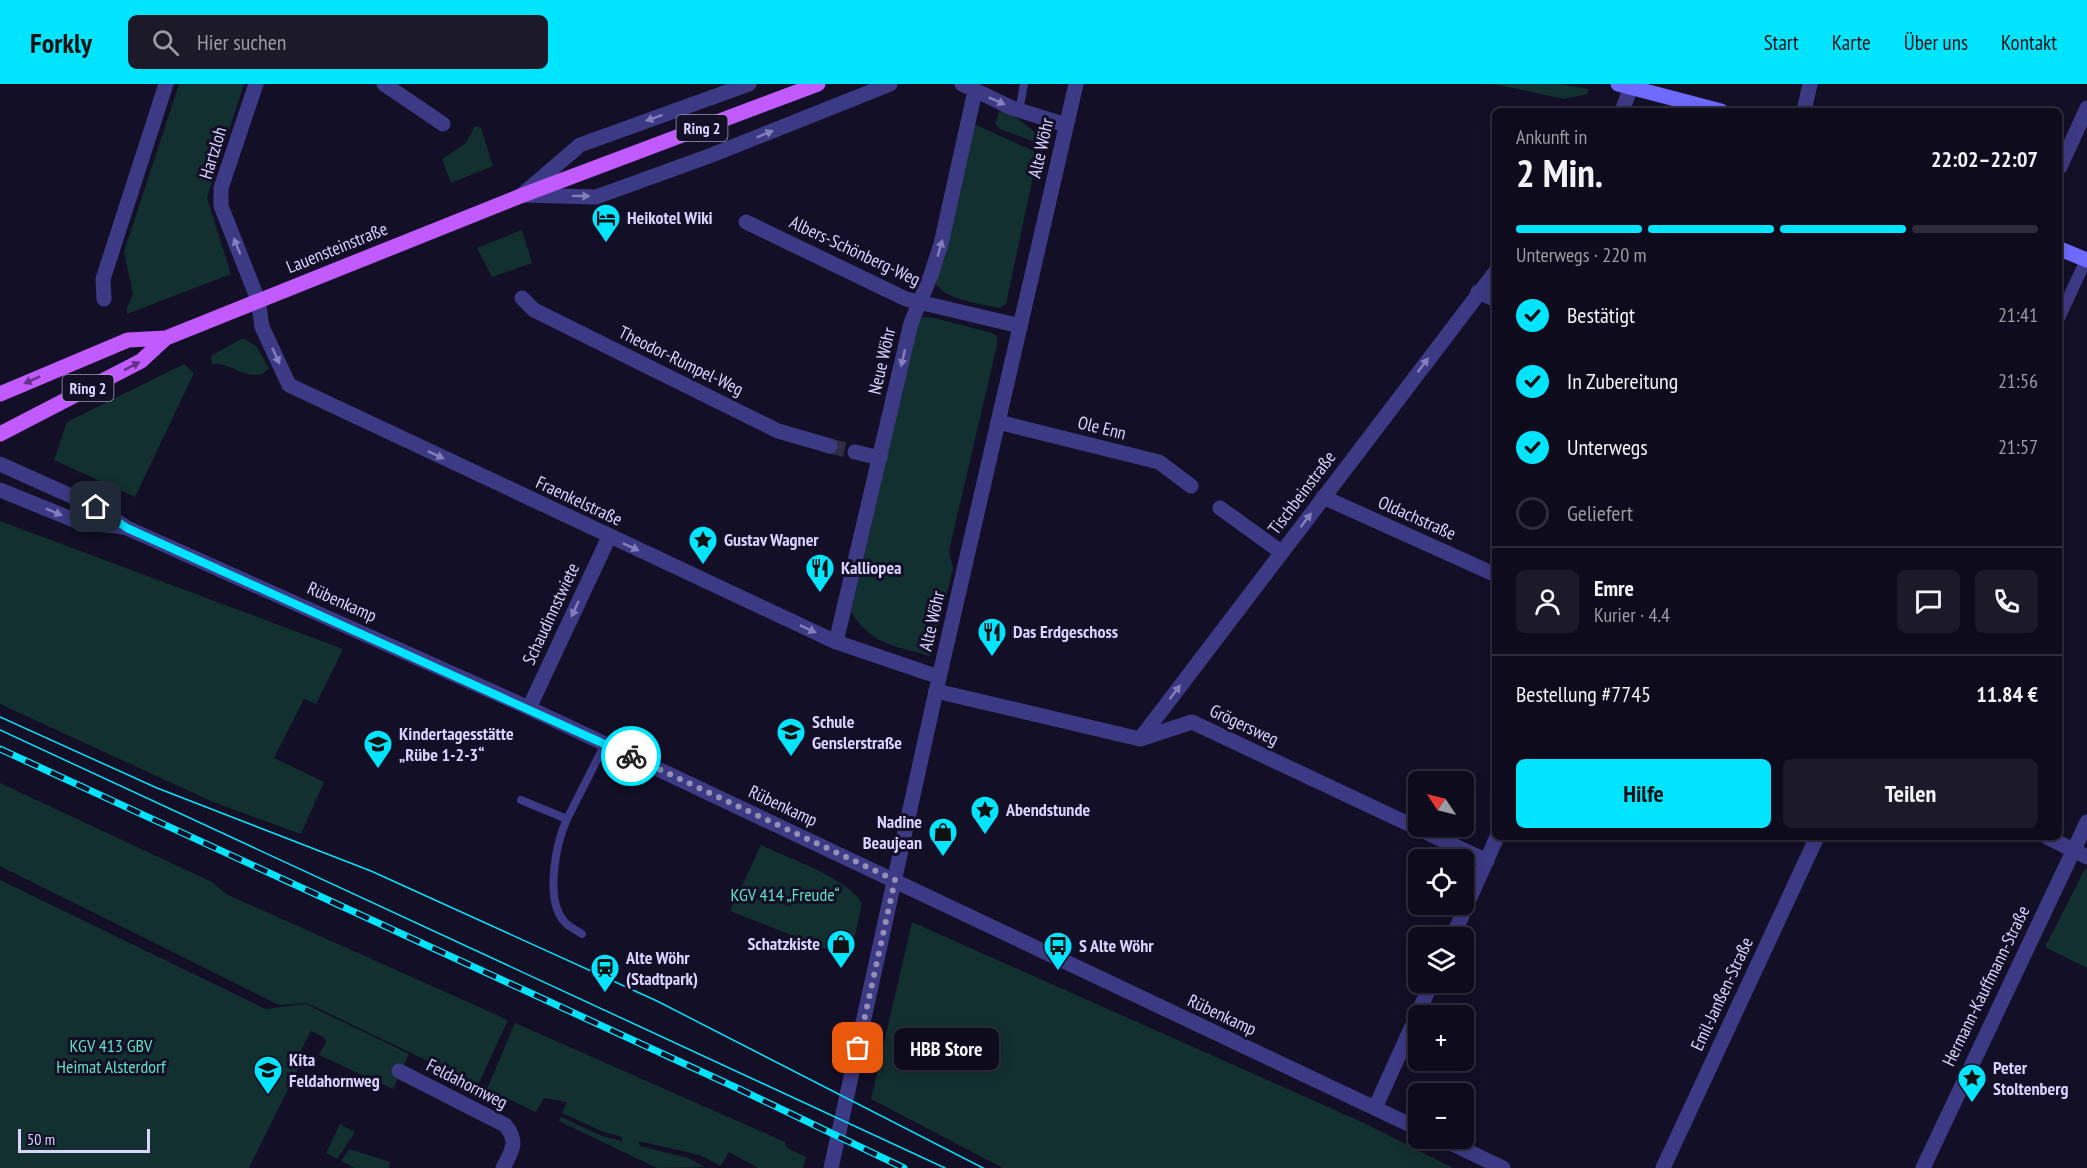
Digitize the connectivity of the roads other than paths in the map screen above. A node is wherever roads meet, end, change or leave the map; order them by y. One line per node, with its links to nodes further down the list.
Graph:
1 (166, 84): 26 (street)
2 (256, 84): 29 (street, Hartzloh, one-way to 2)
3 (384, 84): 17 (street)
4 (749, 84): 20 (street, Lauensteinstraße, one-way to 20)
5 (818, 84): 20 (main road, Lauensteinstraße / Ring 2)
6 (890, 84): 20 (street, Lauensteinstraße, one-way to 6)
7 (1024, 84): 16 (lane)
8 (1076, 84): 18 (street, Alte Wöhr)
9 (1810, 84): 14 (street)
10 (972, 86): 16 (street, one-way to 16); 30 (street, Neue Wöhr, one-way to 10)
11 (1624, 86): 12 (street); 13 (main road)
12 (1622, 108)
13 (1709, 108)
14 (1805, 108)
15 (2087, 108): 19 (street)
16 (1019, 111): 18 (street)
17 (442, 124)
18 (1066, 125): 32 (street, Alte Wöhr)
19 (2062, 163)
20 (523, 195): 29 (main road, Lauensteinstraße / Ring 2)
21 (746, 222): 30 (street, Albers-Schönberg-Weg)
22 (2062, 250): 23 (main road)
23 (2086, 260): 31 (street)
24 (1492, 276): 25 (street, Tischbeinstraße)
25 (1478, 292): 28 (street); 43 (street, Tischbeinstraße, one-way to 25)
26 (104, 298)
27 (522, 298): 37 (street, Theodor-Rumpel-Weg)
28 (1492, 298)
29 (258, 300): 33 (main road, Lauensteinstraße / Ring 2); 46 (street, Fraenkelstraße, one-way to 46)
30 (919, 302): 32 (street, Albers-Schönberg-Weg); 39 (street, Neue Wöhr, one-way to 39)
31 (2062, 312)
32 (1020, 326): 35 (street, Alte Wöhr)
33 (166, 338): 34 (main road, Lauensteinstraße / Ring 2, one-way to 34); 36 (main road, Lauensteinstraße / Ring 2, one-way to 33)
34 (0, 394)
35 (998, 422): 41 (street, Ole Enn); 50 (street, Alte Wöhr)
36 (0, 434)
37 (830, 446)
38 (855, 452): 39 (street)
39 (880, 458): 49 (street, Neue Wöhr)
40 (0, 464): 45 (street, Rübenkamp)
41 (1191, 486)
42 (0, 490): 45 (street, Rübenkamp, one-way to 45)
43 (1323, 497): 47 (street, Tischbeinstraße, one-way to 43); 48 (street, Oldachstraße)
44 (1220, 508): 47 (street)
45 (127, 528): 51 (street, Rübenkamp)
46 (609, 537): 49 (street, Fraenkelstraße, one-way to 49); 51 (street, Schaudinnstwiete, one-way to 51)
47 (1281, 552): 52 (street, Tischbeinstraße, one-way to 47)
48 (1492, 573)
49 (836, 642): 50 (street, Fraenkelstraße)
50 (937, 684): 52 (street); 62 (street, Alte Wöhr)
51 (529, 708): 53 (street, Rübenkamp)
52 (1140, 739): 61 (street, Grögersweg)
53 (605, 744): 55 (lane); 62 (street, Rübenkamp)
54 (521, 800): 55 (lane)
55 (567, 819): 64 (lane)
56 (2087, 822): 60 (street, Hermann-Kauffmann-Straße)
57 (1496, 840): 61 (street)
58 (1816, 840): 73 (street, Emil-Janßen-Straße)
59 (2053, 840): 60 (street)
60 (2080, 853): 74 (street, Hermann-Kauffmann-Straße)
61 (1487, 861): 63 (street)
62 (895, 880): 67 (street, Rübenkamp); 71 (street, Alte Wöhr)
63 (1457, 927)
64 (582, 934)
65 (1427, 993): 67 (street)
66 (399, 1071): 70 (street, Feldahornweg)
67 (1375, 1108): 68 (street, Rübenkamp)
68 (1408, 1124)
69 (1463, 1149): 72 (street)
70 (503, 1168)
71 (831, 1168)
72 (1503, 1168)
73 (1663, 1168)
74 (1923, 1168)

